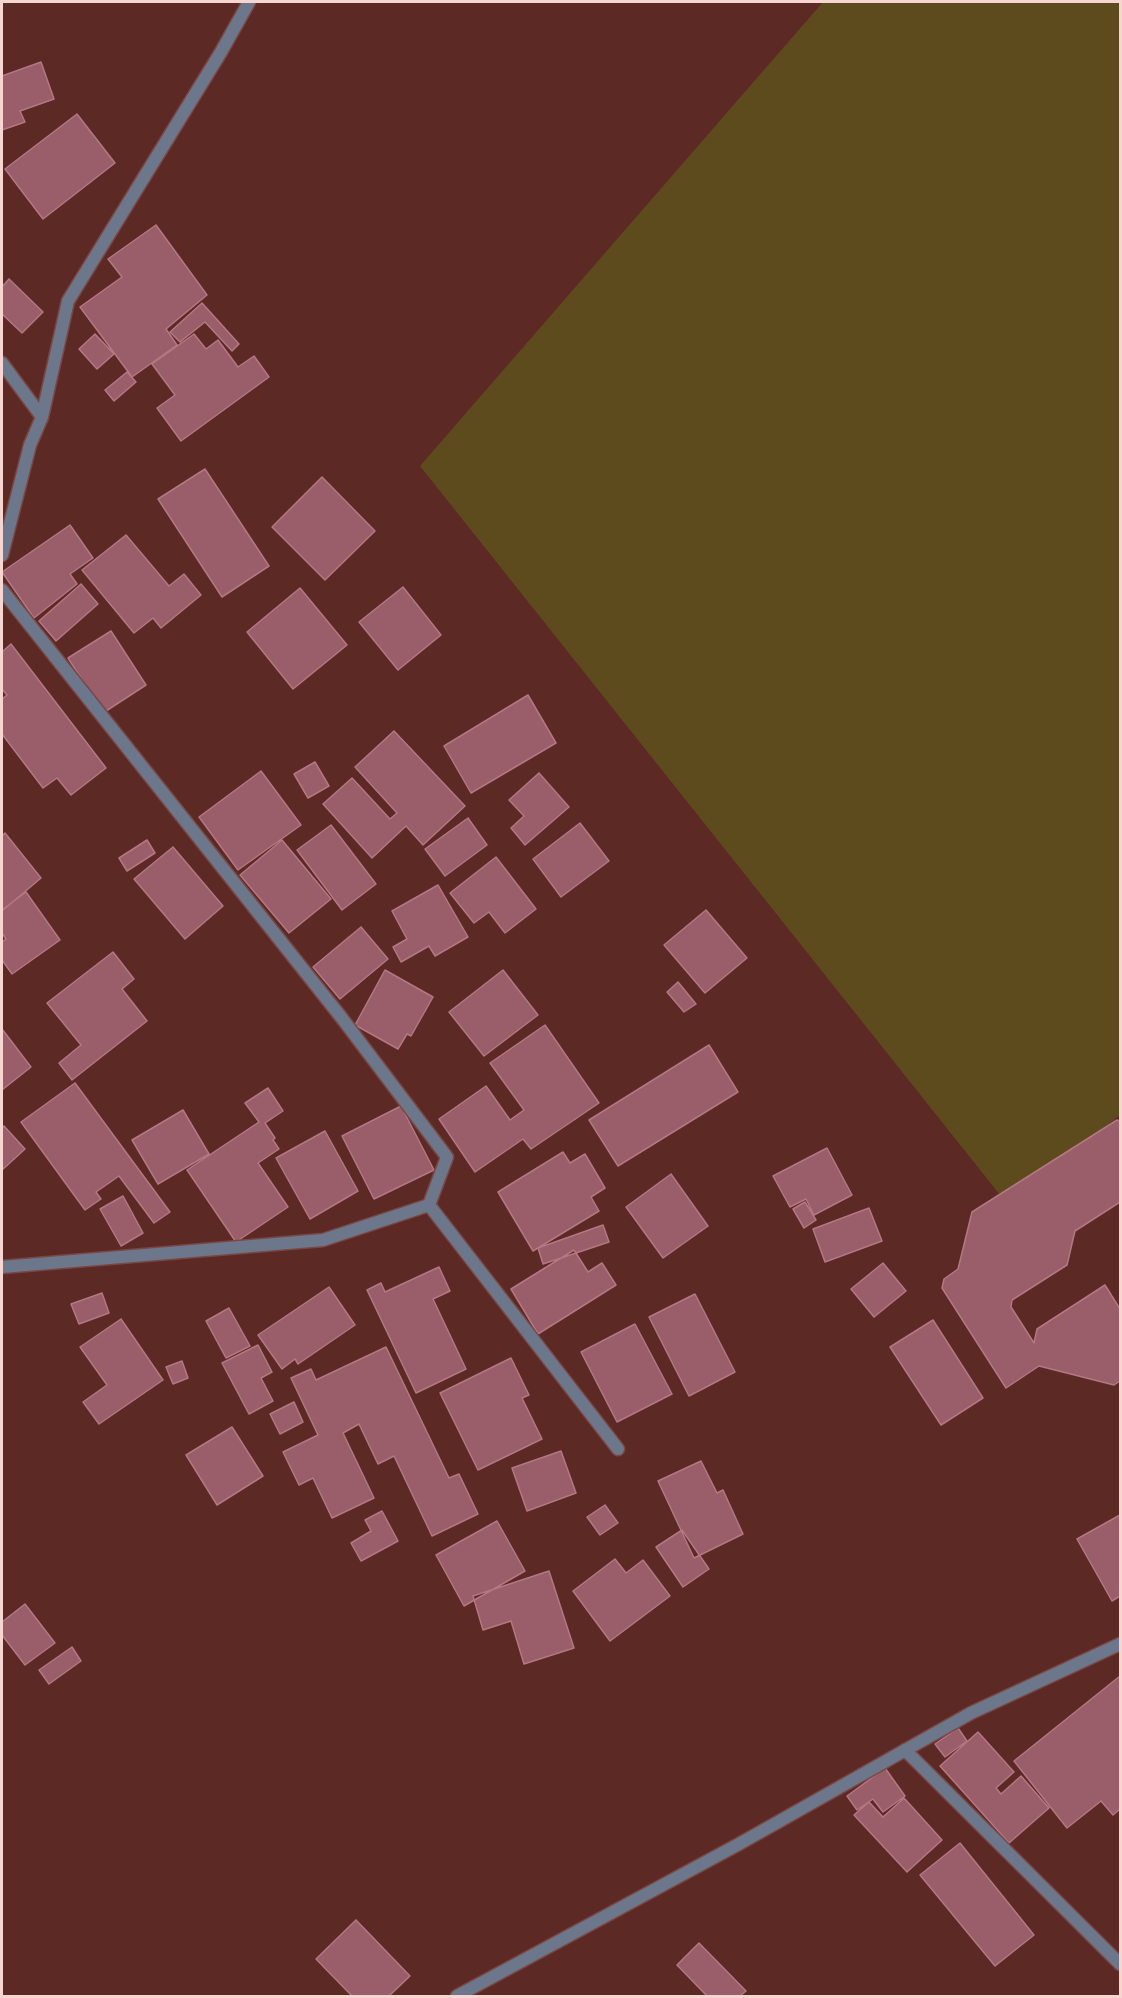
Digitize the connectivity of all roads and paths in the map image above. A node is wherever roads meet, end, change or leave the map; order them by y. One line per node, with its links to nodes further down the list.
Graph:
1 (249, 2): 3 (street)
2 (2, 363): 3 (street)
3 (42, 417): 4 (street)
4 (2, 555)
5 (2, 591): 6 (street)
6 (429, 1205): 7 (street); 8 (street)
7 (2, 1267)
8 (618, 1449)
9 (1120, 1644): 10 (street)
10 (905, 1750): 11 (street); 12 (street)
11 (1120, 1964)
12 (457, 1996)

